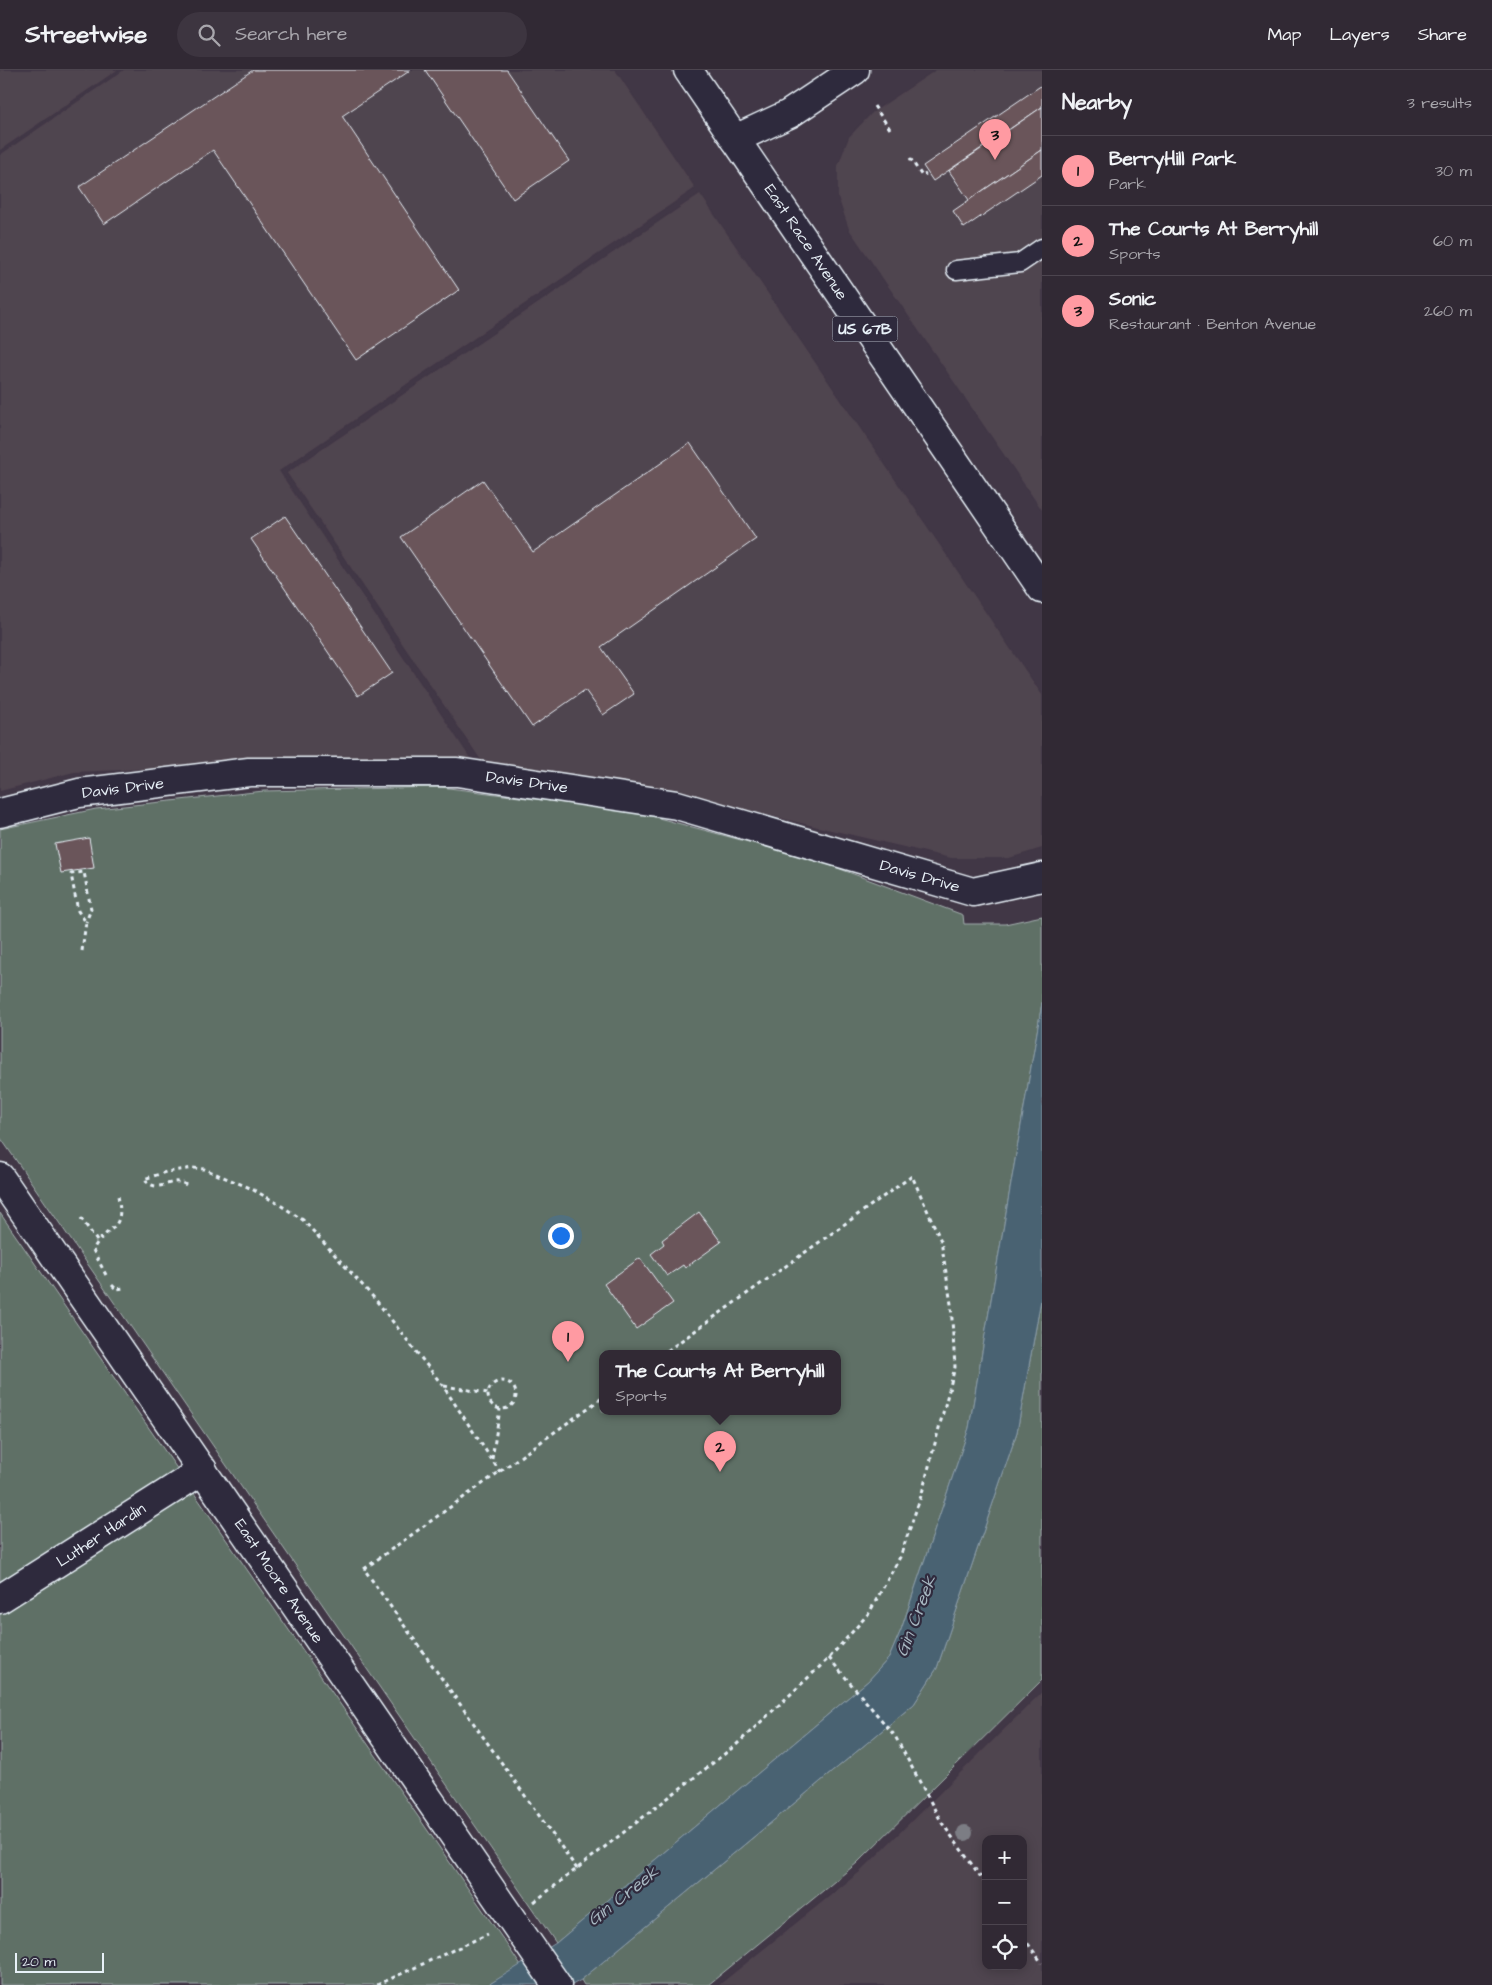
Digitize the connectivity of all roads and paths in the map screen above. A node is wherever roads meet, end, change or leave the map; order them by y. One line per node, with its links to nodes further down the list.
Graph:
1 (688, 70): 5 (street, East Race Avenue / US 67B)
2 (855, 70): 5 (street)
3 (874, 106): 4 (path)
4 (890, 129)
5 (734, 138): 10 (street, East Race Avenue / US 67B)
6 (910, 158): 7 (path)
7 (926, 174)
8 (1042, 248): 9 (lane)
9 (956, 270)
10 (1042, 588)
11 (0, 813): 12 (street, Davis Drive)
12 (1042, 877)
13 (86, 922): 13 (path); 14 (path)
14 (82, 951)
15 (0, 1178): 29 (street, East Moore Avenue)
16 (186, 1185): 24 (path)
17 (118, 1196): 19 (path)
18 (81, 1218): 19 (path)
19 (97, 1241): 20 (path)
20 (106, 1276)
21 (111, 1284): 22 (path)
22 (125, 1288)
23 (668, 1350): 32 (path)
24 (443, 1386): 25 (path); 28 (path)
25 (488, 1392): 27 (path); 27 (path)
26 (599, 1400): 30 (path)
27 (500, 1409): 28 (path)
28 (492, 1460): 30 (path)
29 (203, 1470): 31 (street, Luther Hardin); 40 (street, East Moore Avenue)
30 (500, 1472): 33 (path)
31 (0, 1599)
32 (829, 1658): 33 (path); 34 (path)
33 (577, 1869): 35 (path)
34 (983, 1880)
35 (532, 1904)
36 (490, 1932): 39 (path)
37 (1027, 1942): 38 (path)
38 (1042, 1963)
39 (377, 1985)
40 (557, 1985)

